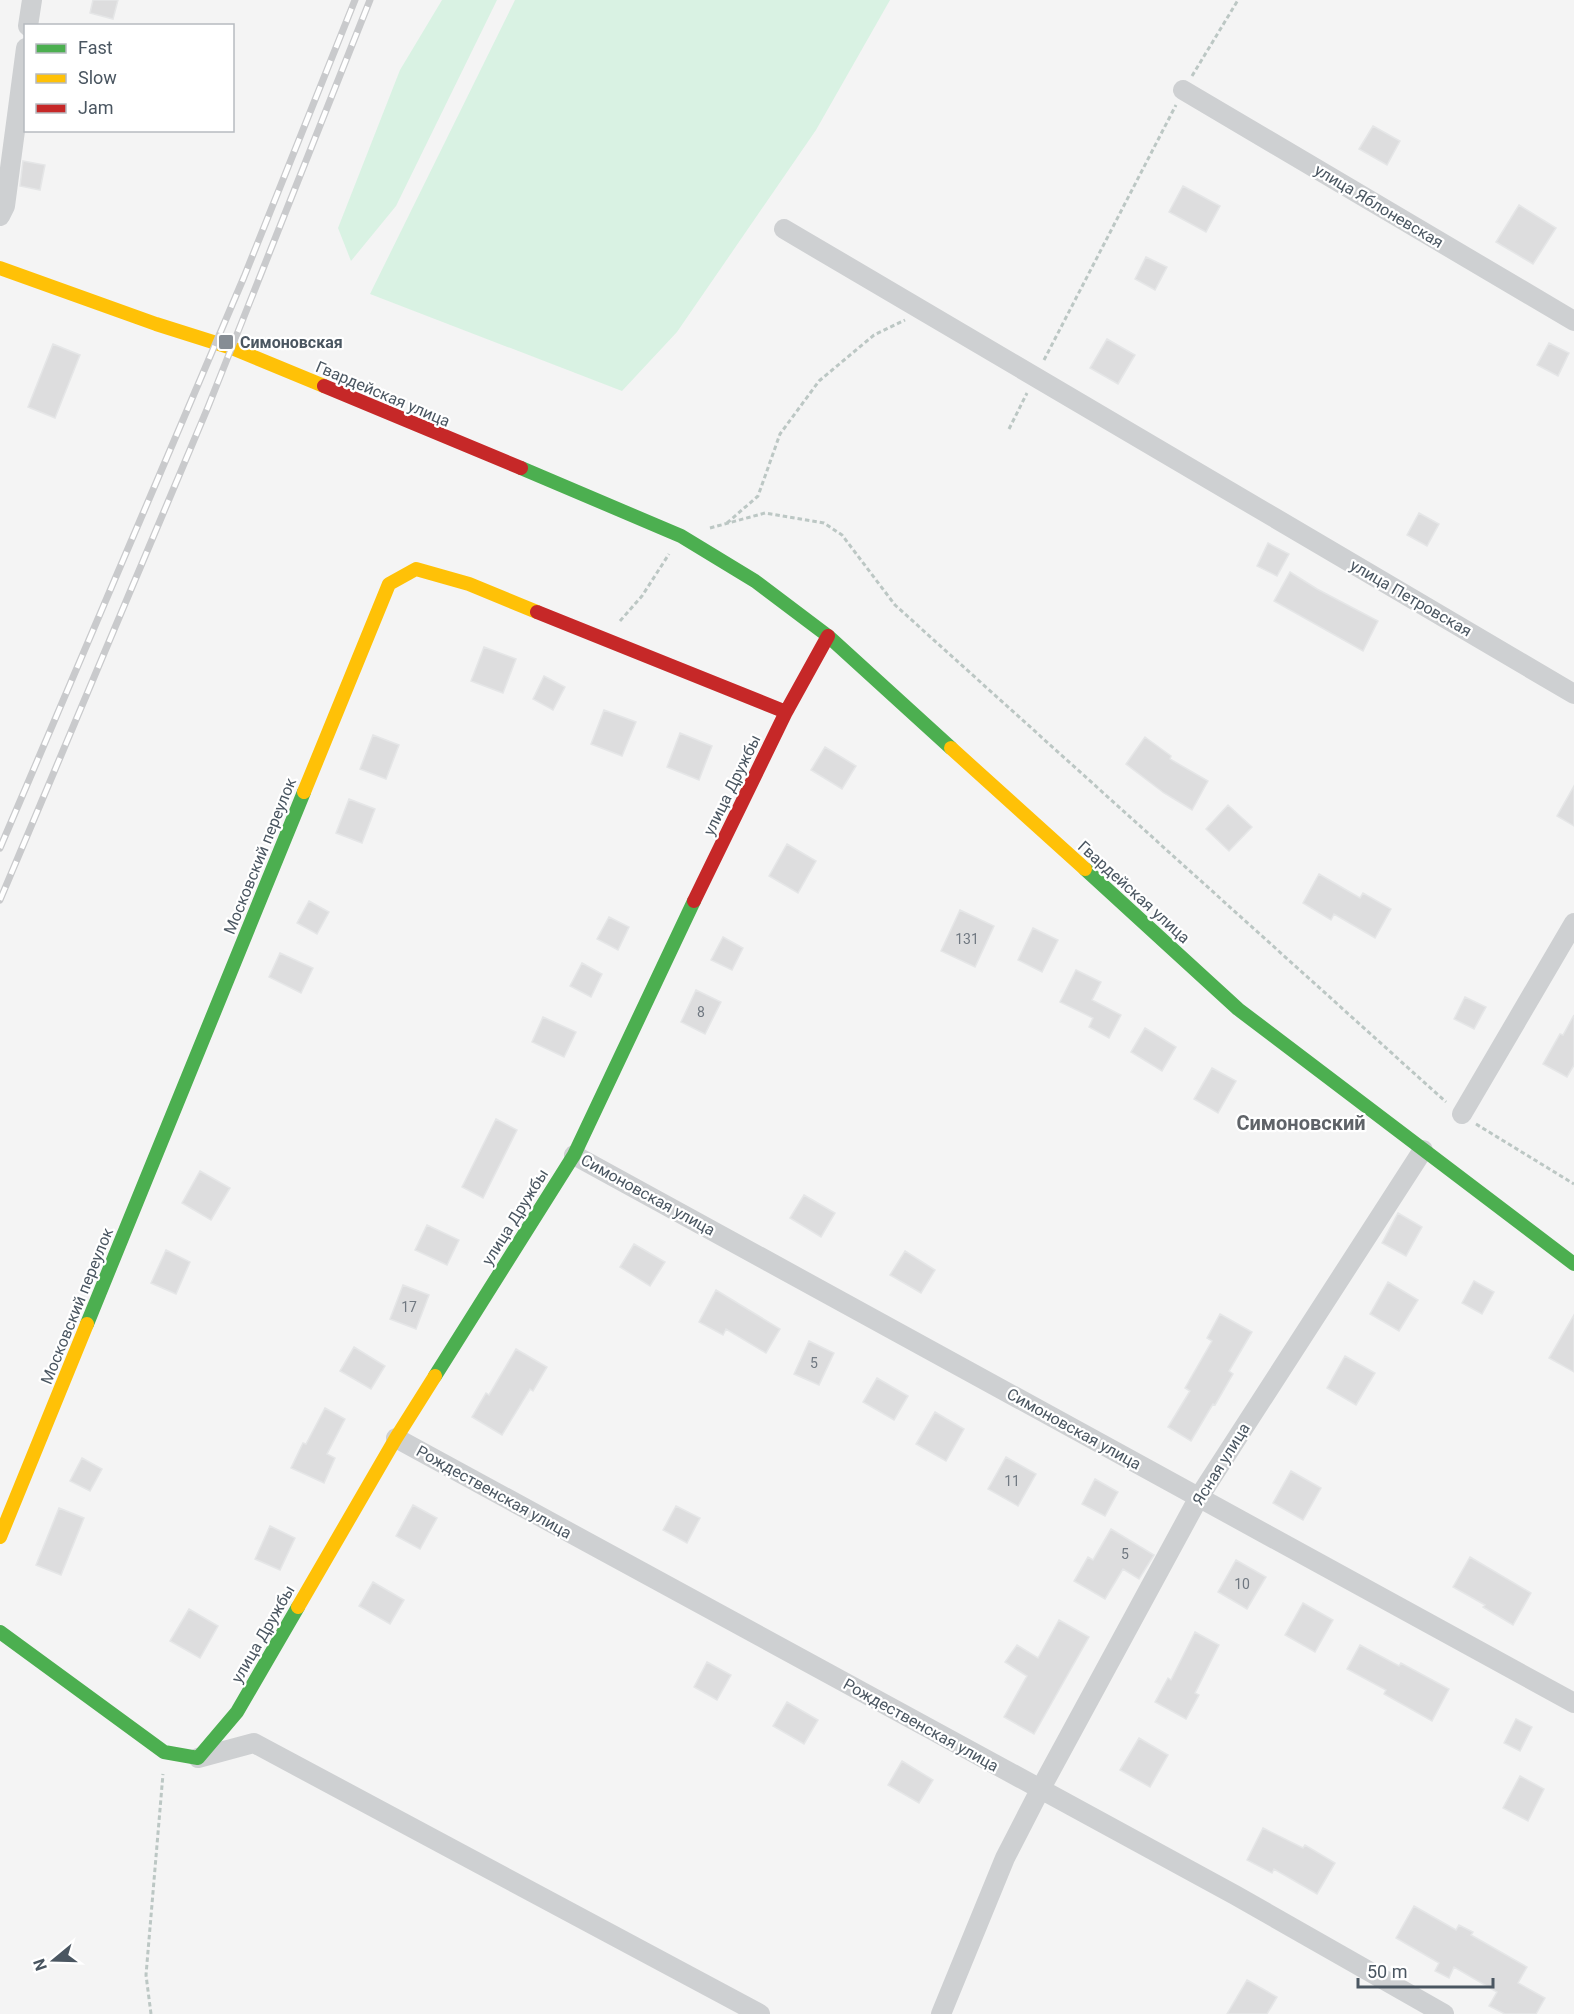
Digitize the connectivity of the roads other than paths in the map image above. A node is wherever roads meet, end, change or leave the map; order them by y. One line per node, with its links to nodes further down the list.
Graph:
1 (32, 0): 2 (street)
2 (28, 24)
3 (24, 63): 5 (street)
4 (1183, 90): 8 (street, улица Яблоневская)
5 (0, 216)
6 (784, 229): 10 (street, улица Петровская)
7 (0, 268): 9 (street, Гвардейская улица)
8 (1574, 321)
9 (828, 636): 11 (street, улица Дружбы); 14 (street, Гвардейская улица)
10 (1574, 694)
11 (786, 712): 15 (street, улица Дружбы); 19 (street, Московский переулок)
12 (1574, 923): 13 (street)
13 (1462, 1114)
14 (1423, 1150): 16 (street, Гвардейская улица); 18 (street, Ясная улица)
15 (574, 1155): 17 (street, улица Дружбы); 18 (street, Симоновская улица)
16 (1574, 1264)
17 (396, 1438): 22 (street, улица Дружбы); 23 (street, Рождественская улица)
18 (1199, 1497): 21 (street, Симоновская улица); 23 (street, Ясная улица)
19 (0, 1537)
20 (0, 1632): 22 (street)
21 (1574, 1703)
22 (198, 1758): 24 (street)
23 (1040, 1790): 25 (street, Ясная улица); 26 (street, Рождественская улица)
24 (760, 2014)
25 (941, 2014)
26 (1444, 2014)

